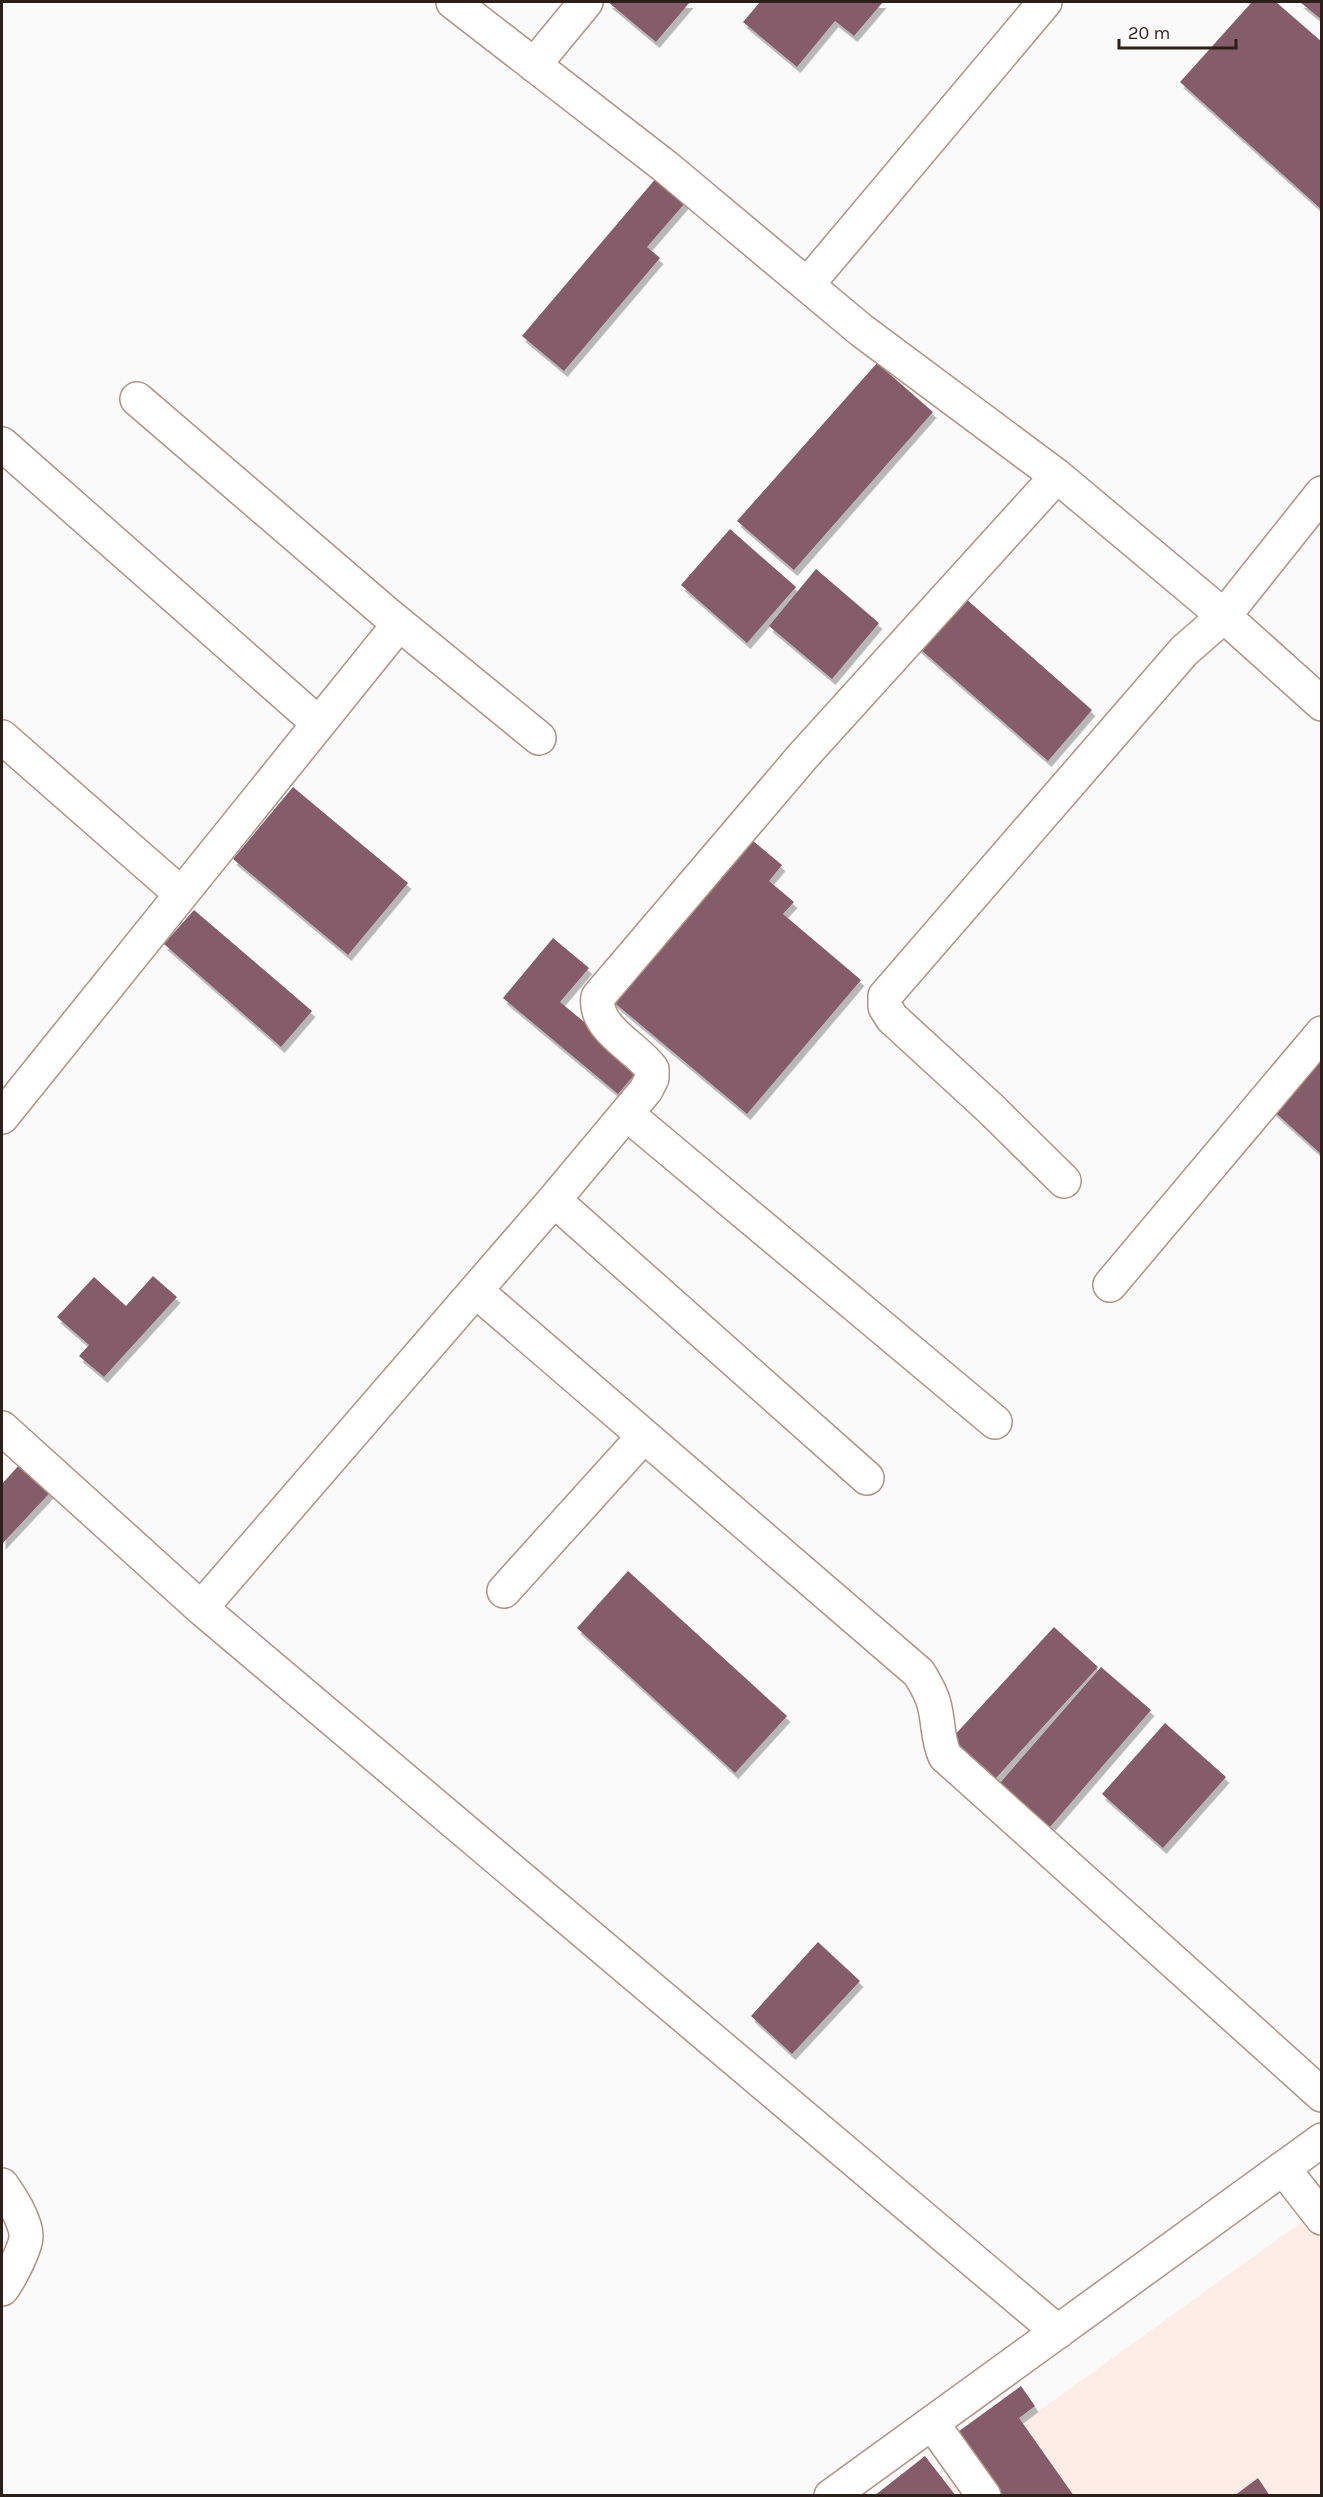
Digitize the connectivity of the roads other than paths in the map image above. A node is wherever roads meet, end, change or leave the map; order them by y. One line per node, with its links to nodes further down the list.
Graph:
1 (453, 2): 4 (street)
2 (586, 2): 4 (street)
3 (1045, 2): 5 (street)
4 (534, 65): 5 (street)
5 (807, 285): 8 (street)
6 (137, 399): 11 (street)
7 (2, 444): 13 (street)
8 (1057, 476): 10 (street); 18 (street)
9 (1322, 493): 10 (street)
10 (1224, 616): 12 (street); 20 (street)
11 (399, 624): 13 (street); 15 (street)
12 (1322, 704)
13 (318, 723): 16 (street)
14 (2, 736): 16 (street)
15 (538, 738)
16 (180, 893): 19 (street)
17 (1322, 1033): 22 (street)
18 (627, 1114): 21 (street); 24 (street)
19 (2, 1117)
20 (1064, 1181)
21 (554, 1200): 23 (street); 27 (street)
22 (1110, 1285)
23 (476, 1291): 26 (street); 29 (street)
24 (995, 1422)
25 (2, 1428): 29 (street)
26 (644, 1436): 28 (street); 30 (street)
27 (867, 1478)
28 (504, 1591)
29 (201, 1608): 36 (street)
30 (1322, 2095)
31 (1322, 2139): 32 (street)
32 (1283, 2168): 34 (street); 36 (street)
33 (2, 2185): 35 (street)
34 (1322, 2218)
35 (2, 2289)
36 (1058, 2332): 37 (street)
37 (932, 2422): 38 (street); 39 (street)
38 (831, 2496)
39 (984, 2496)

